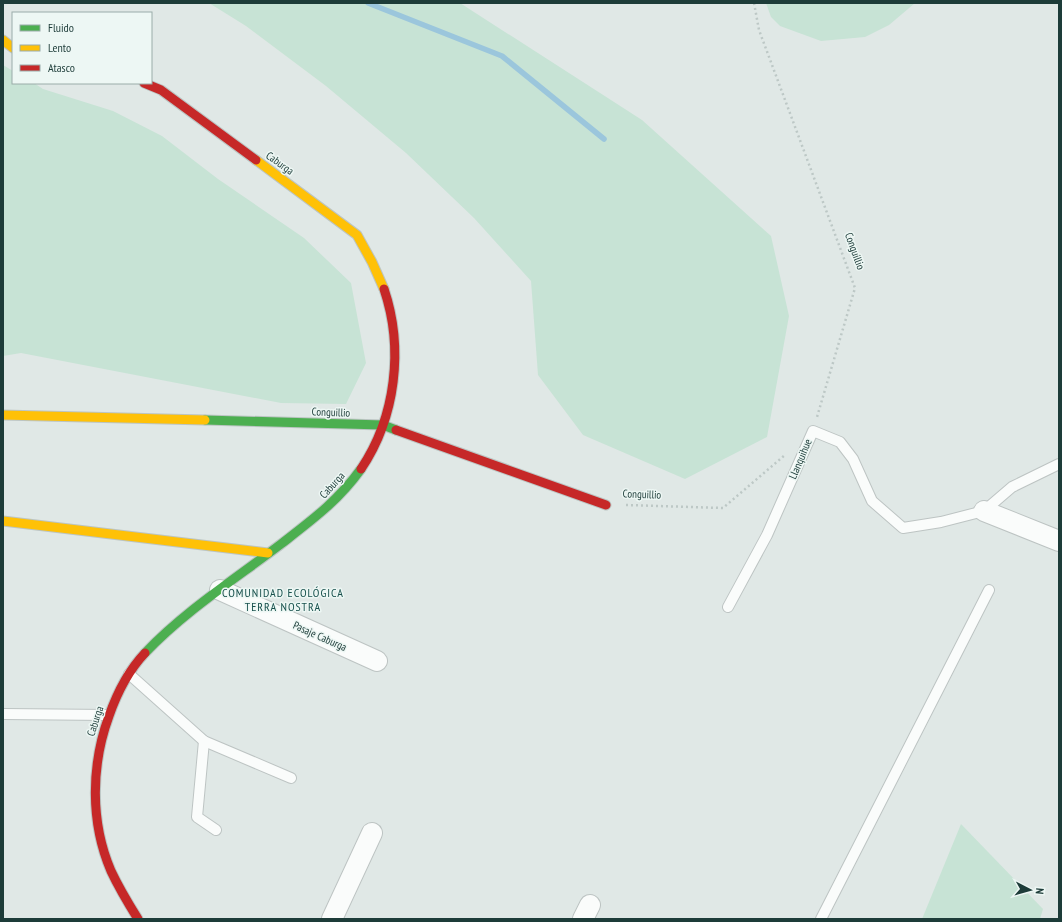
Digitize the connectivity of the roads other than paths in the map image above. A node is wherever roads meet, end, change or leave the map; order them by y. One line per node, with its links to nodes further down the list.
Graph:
1 (3, 40): 2 (street)
2 (12, 47)
3 (146, 84): 5 (street, Caburga)
4 (3, 415): 5 (street, Conguillio)
5 (383, 425): 7 (street, Conguillio); 11 (street, Caburga)
6 (1059, 464): 8 (lane)
7 (606, 505)
8 (984, 511): 10 (street); 14 (lane, Llanquihue)
9 (3, 522): 11 (street)
10 (1059, 541)
11 (268, 553): 12 (street, Caburga)
12 (220, 590): 15 (street, Pasaje Caburga); 16 (street, Caburga)
13 (989, 590): 25 (lane)
14 (728, 607)
15 (377, 661)
16 (129, 674): 18 (street, Caburga); 19 (lane)
17 (3, 714): 18 (lane)
18 (108, 715): 23 (street, Caburga)
19 (204, 741): 20 (lane); 21 (lane)
20 (291, 778)
21 (216, 830)
22 (372, 833): 24 (street)
23 (138, 919)
24 (332, 919)
25 (821, 919)

